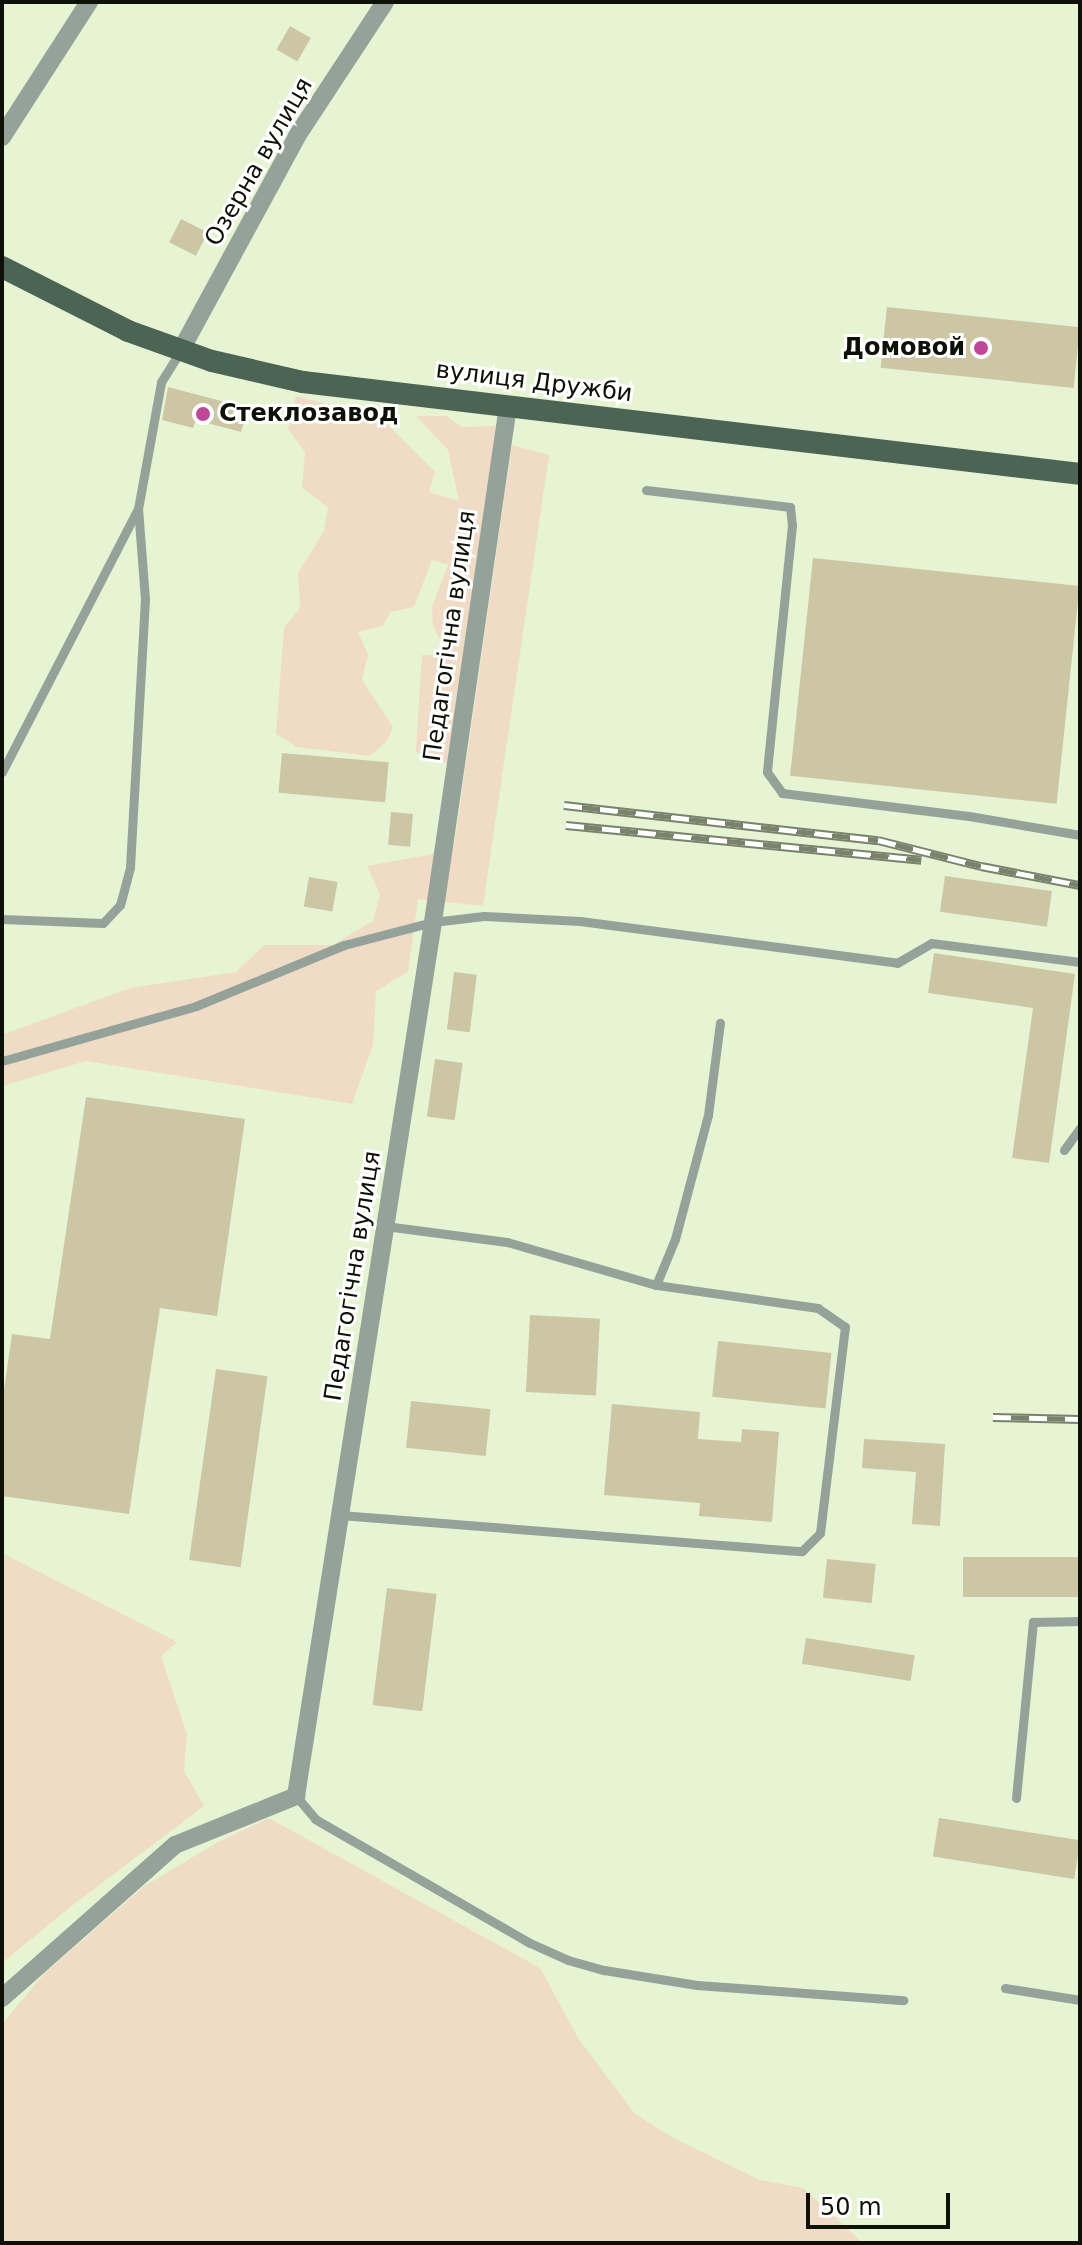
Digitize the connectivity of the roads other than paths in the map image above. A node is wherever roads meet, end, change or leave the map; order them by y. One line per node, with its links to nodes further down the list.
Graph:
1 (89, 2): 3 (street)
2 (385, 2): 5 (street, Озерна вулиця)
3 (2, 137)
4 (2, 267): 5 (main road, вулиця Дружби)
5 (181, 350): 6 (main road, вулиця Дружби); 9 (lane)
6 (508, 406): 7 (main road, вулиця Дружби); 13 (street, Педагогічна вулиця)
7 (1080, 474)
8 (646, 490): 11 (lane)
9 (138, 509): 10 (lane); 12 (lane)
10 (2, 772)
11 (1080, 835)
12 (2, 919)
13 (433, 922): 14 (lane); 16 (lane); 19 (street, Педагогічна вулиця)
14 (1080, 962)
15 (720, 1023): 20 (lane)
16 (2, 1061)
17 (1080, 1128): 18 (lane)
18 (1064, 1150)
19 (385, 1226): 20 (lane); 21 (street, Педагогічна вулиця)
20 (656, 1285): 21 (lane)
21 (340, 1515): 23 (street, Педагогічна вулиця)
22 (1080, 1621): 24 (lane)
23 (296, 1796): 26 (street); 27 (lane)
24 (1016, 1798)
25 (1005, 1988): 28 (lane)
26 (2, 1998)
27 (903, 2000)
28 (1080, 2000)

